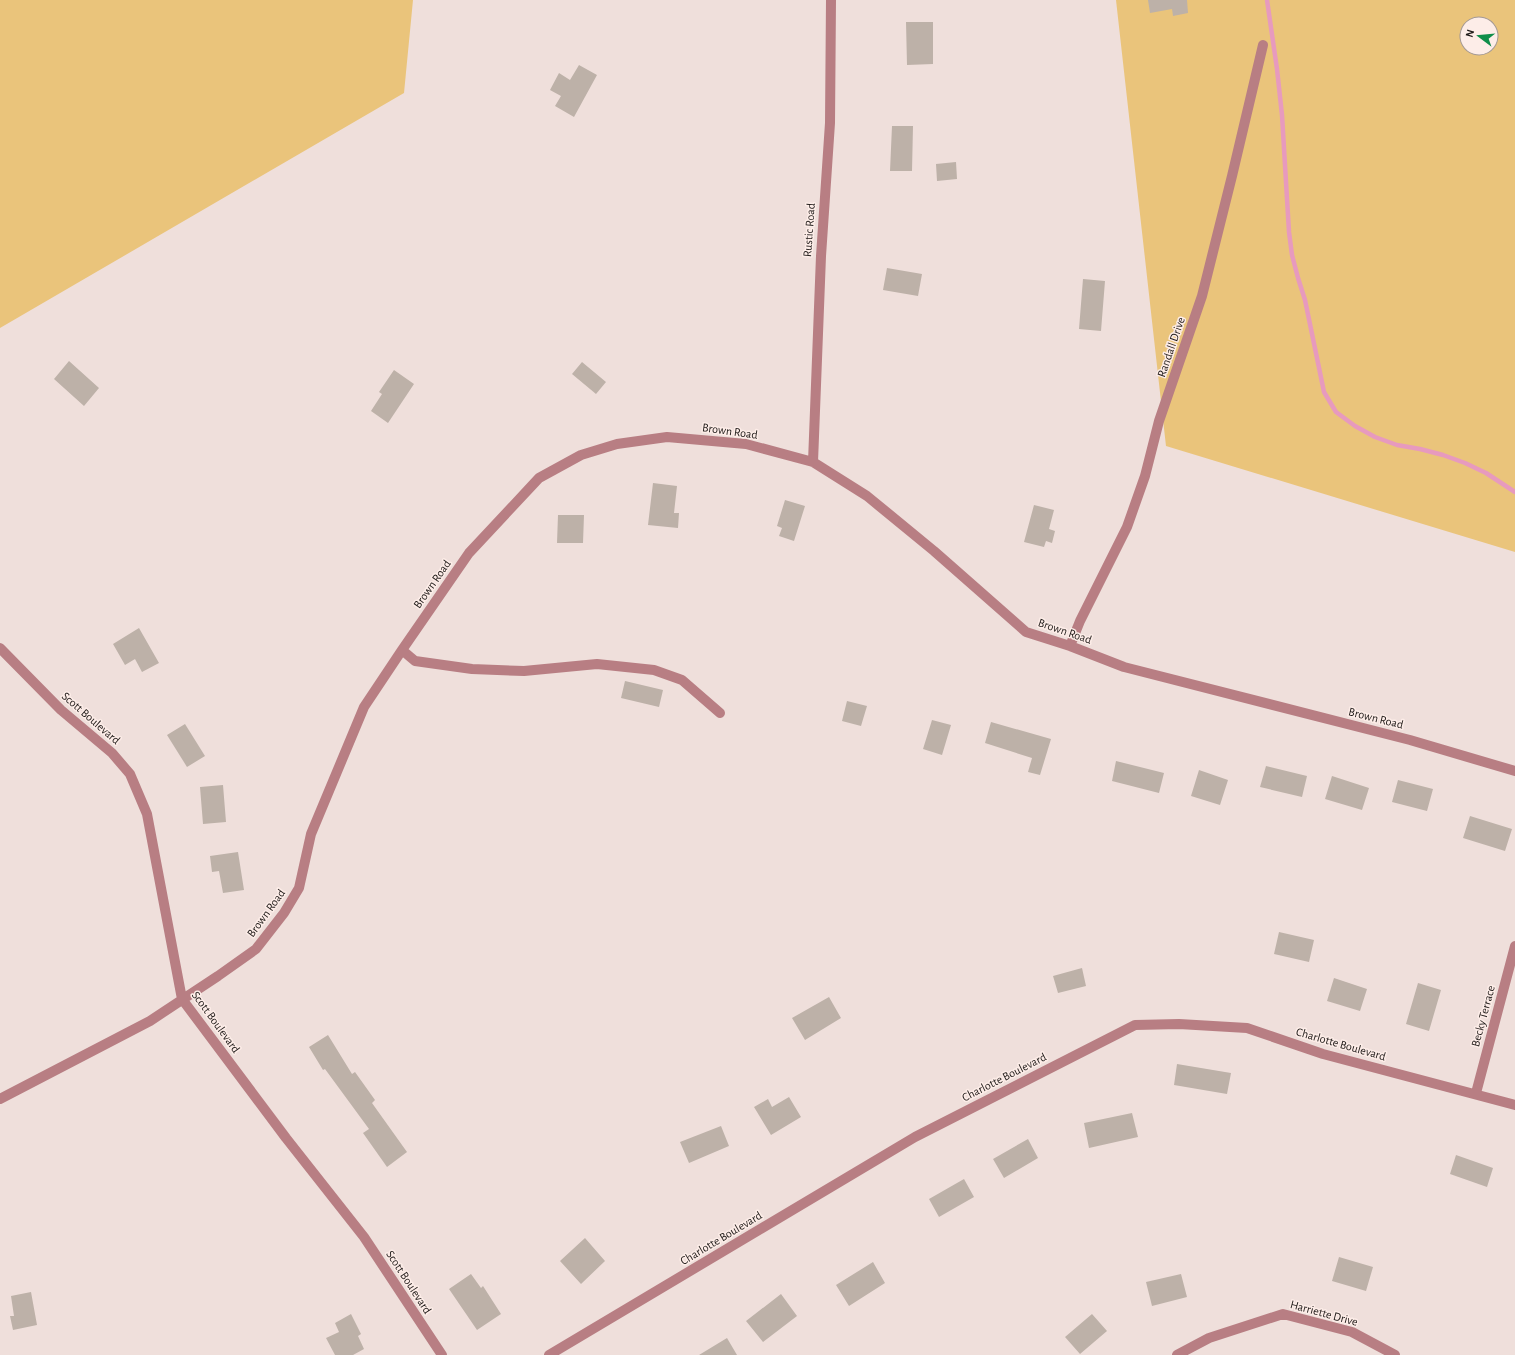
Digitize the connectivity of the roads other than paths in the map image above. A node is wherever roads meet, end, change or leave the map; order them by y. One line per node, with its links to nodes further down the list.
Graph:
1 (831, 0): 3 (street, Rustic Road)
2 (1262, 45): 4 (street, Randall Drive)
3 (813, 462): 4 (street, Brown Road); 6 (street, Brown Road)
4 (1070, 646): 8 (street, Brown Road)
5 (0, 648): 10 (street, Scott Boulevard)
6 (402, 650): 7 (street); 10 (street, Brown Road)
7 (720, 713)
8 (1515, 771)
9 (1515, 946): 11 (street, Becky Terrace)
10 (182, 999): 12 (street, Brown Road); 14 (street, Scott Boulevard)
11 (1476, 1093): 13 (street, Charlotte Boulevard); 15 (street, Charlotte Boulevard)
12 (0, 1099)
13 (1515, 1104)
14 (442, 1355)
15 (549, 1355)
16 (1177, 1355): 17 (street, Harriette Drive)
17 (1395, 1355)

